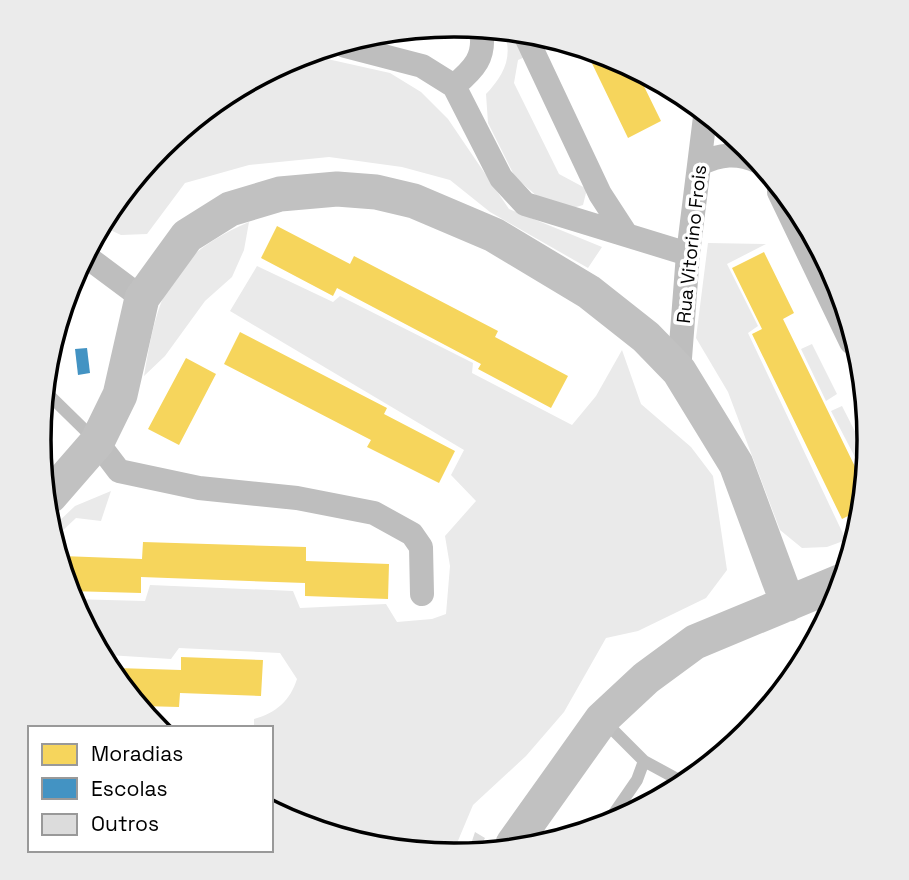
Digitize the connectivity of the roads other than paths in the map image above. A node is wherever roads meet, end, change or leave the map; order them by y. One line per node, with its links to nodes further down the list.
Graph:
1 (481, 38): 4 (street)
2 (529, 43): 9 (street)
3 (356, 49): 4 (street)
4 (454, 86): 9 (street)
5 (704, 124): 7 (street, Rua Vitorino Frois)
6 (740, 155): 7 (street)
7 (700, 164): 10 (street, Rua Vitorino Frois)
8 (791, 218): 13 (street)
9 (626, 234): 10 (street)
10 (688, 254): 14 (street, Rua Vitorino Frois)
11 (93, 262): 12 (street)
12 (142, 298): 14 (street); 16 (street)
13 (838, 317)
14 (679, 371): 20 (street)
15 (54, 399): 16 (lane)
16 (97, 442): 17 (street); 19 (street)
17 (55, 491)
18 (830, 586): 20 (street)
19 (422, 594)
20 (788, 604): 21 (street)
21 (602, 719): 22 (lane); 25 (street)
22 (644, 761): 23 (lane); 24 (lane)
23 (675, 778)
24 (617, 809)
25 (517, 838)

